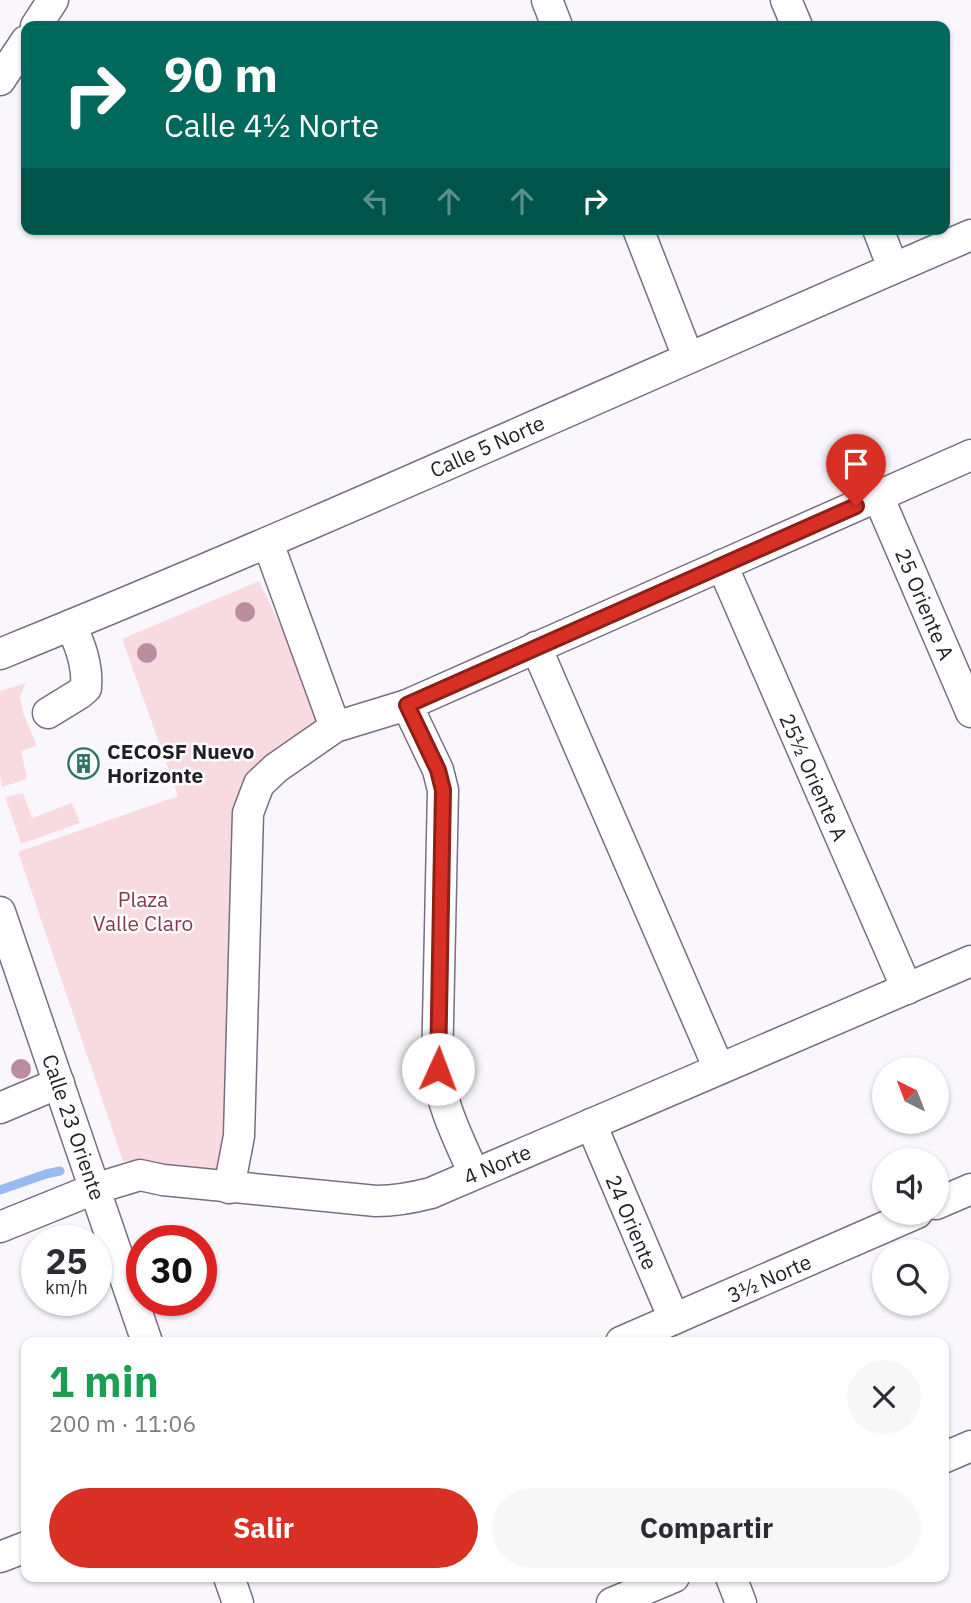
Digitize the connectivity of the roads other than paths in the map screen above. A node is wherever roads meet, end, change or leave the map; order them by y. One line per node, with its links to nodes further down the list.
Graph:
1 (53, 0): 4 (street)
2 (547, 0): 5 (street)
3 (786, 0): 6 (street)
4 (39, 21)
5 (555, 21)
6 (795, 21)
7 (21, 48): 8 (street)
8 (0, 80)
9 (640, 235): 13 (street)
10 (880, 235): 12 (street)
11 (969, 242): 12 (street, Calle 5 Norte)
12 (894, 268): 13 (street, Calle 5 Norte)
13 (688, 357): 16 (street, Calle 5 Norte)
14 (971, 456): 15 (street)
15 (878, 496): 17 (street); 22 (street, 25 Oriente A)
16 (268, 543): 18 (street, Calle 5 Norte); 24 (street)
17 (722, 565): 19 (street); 27 (street, 25½ Oriente A)
18 (71, 625): 20 (street, Calle 5 Norte); 23 (street)
19 (536, 647): 21 (street); 28 (street)
20 (0, 654)
21 (407, 705): 24 (street); 32 (street)
22 (971, 712)
23 (48, 713)
24 (335, 727): 34 (street)
25 (0, 912): 29 (street, Calle 23 Oriente)
26 (971, 961): 27 (street, 4 Norte)
27 (907, 989): 28 (street, 4 Norte)
28 (719, 1069): 31 (street, 4 Norte)
29 (59, 1083): 30 (street); 33 (street, Calle 23 Oriente)
30 (0, 1108)
31 (591, 1124): 32 (street, 4 Norte); 39 (street, 24 Oriente)
32 (474, 1174): 34 (street, 4 Norte)
33 (92, 1184): 34 (street, 4 Norte); 38 (street, 4 Norte); 40 (street, Calle 23 Oriente)
34 (229, 1188)
35 (971, 1189): 36 (street)
36 (949, 1198)
37 (889, 1225): 39 (street, 3½ Norte)
38 (0, 1227)
39 (674, 1319): 41 (street, 3½ Norte)
40 (145, 1337)
41 (633, 1337)
42 (971, 1446): 43 (street)
43 (949, 1455)
44 (21, 1548): 45 (street)
45 (0, 1557)
46 (231, 1582): 49 (street)
47 (662, 1582): 50 (street)
48 (733, 1582): 51 (street)
49 (238, 1603)
50 (612, 1603)
51 (741, 1603)

